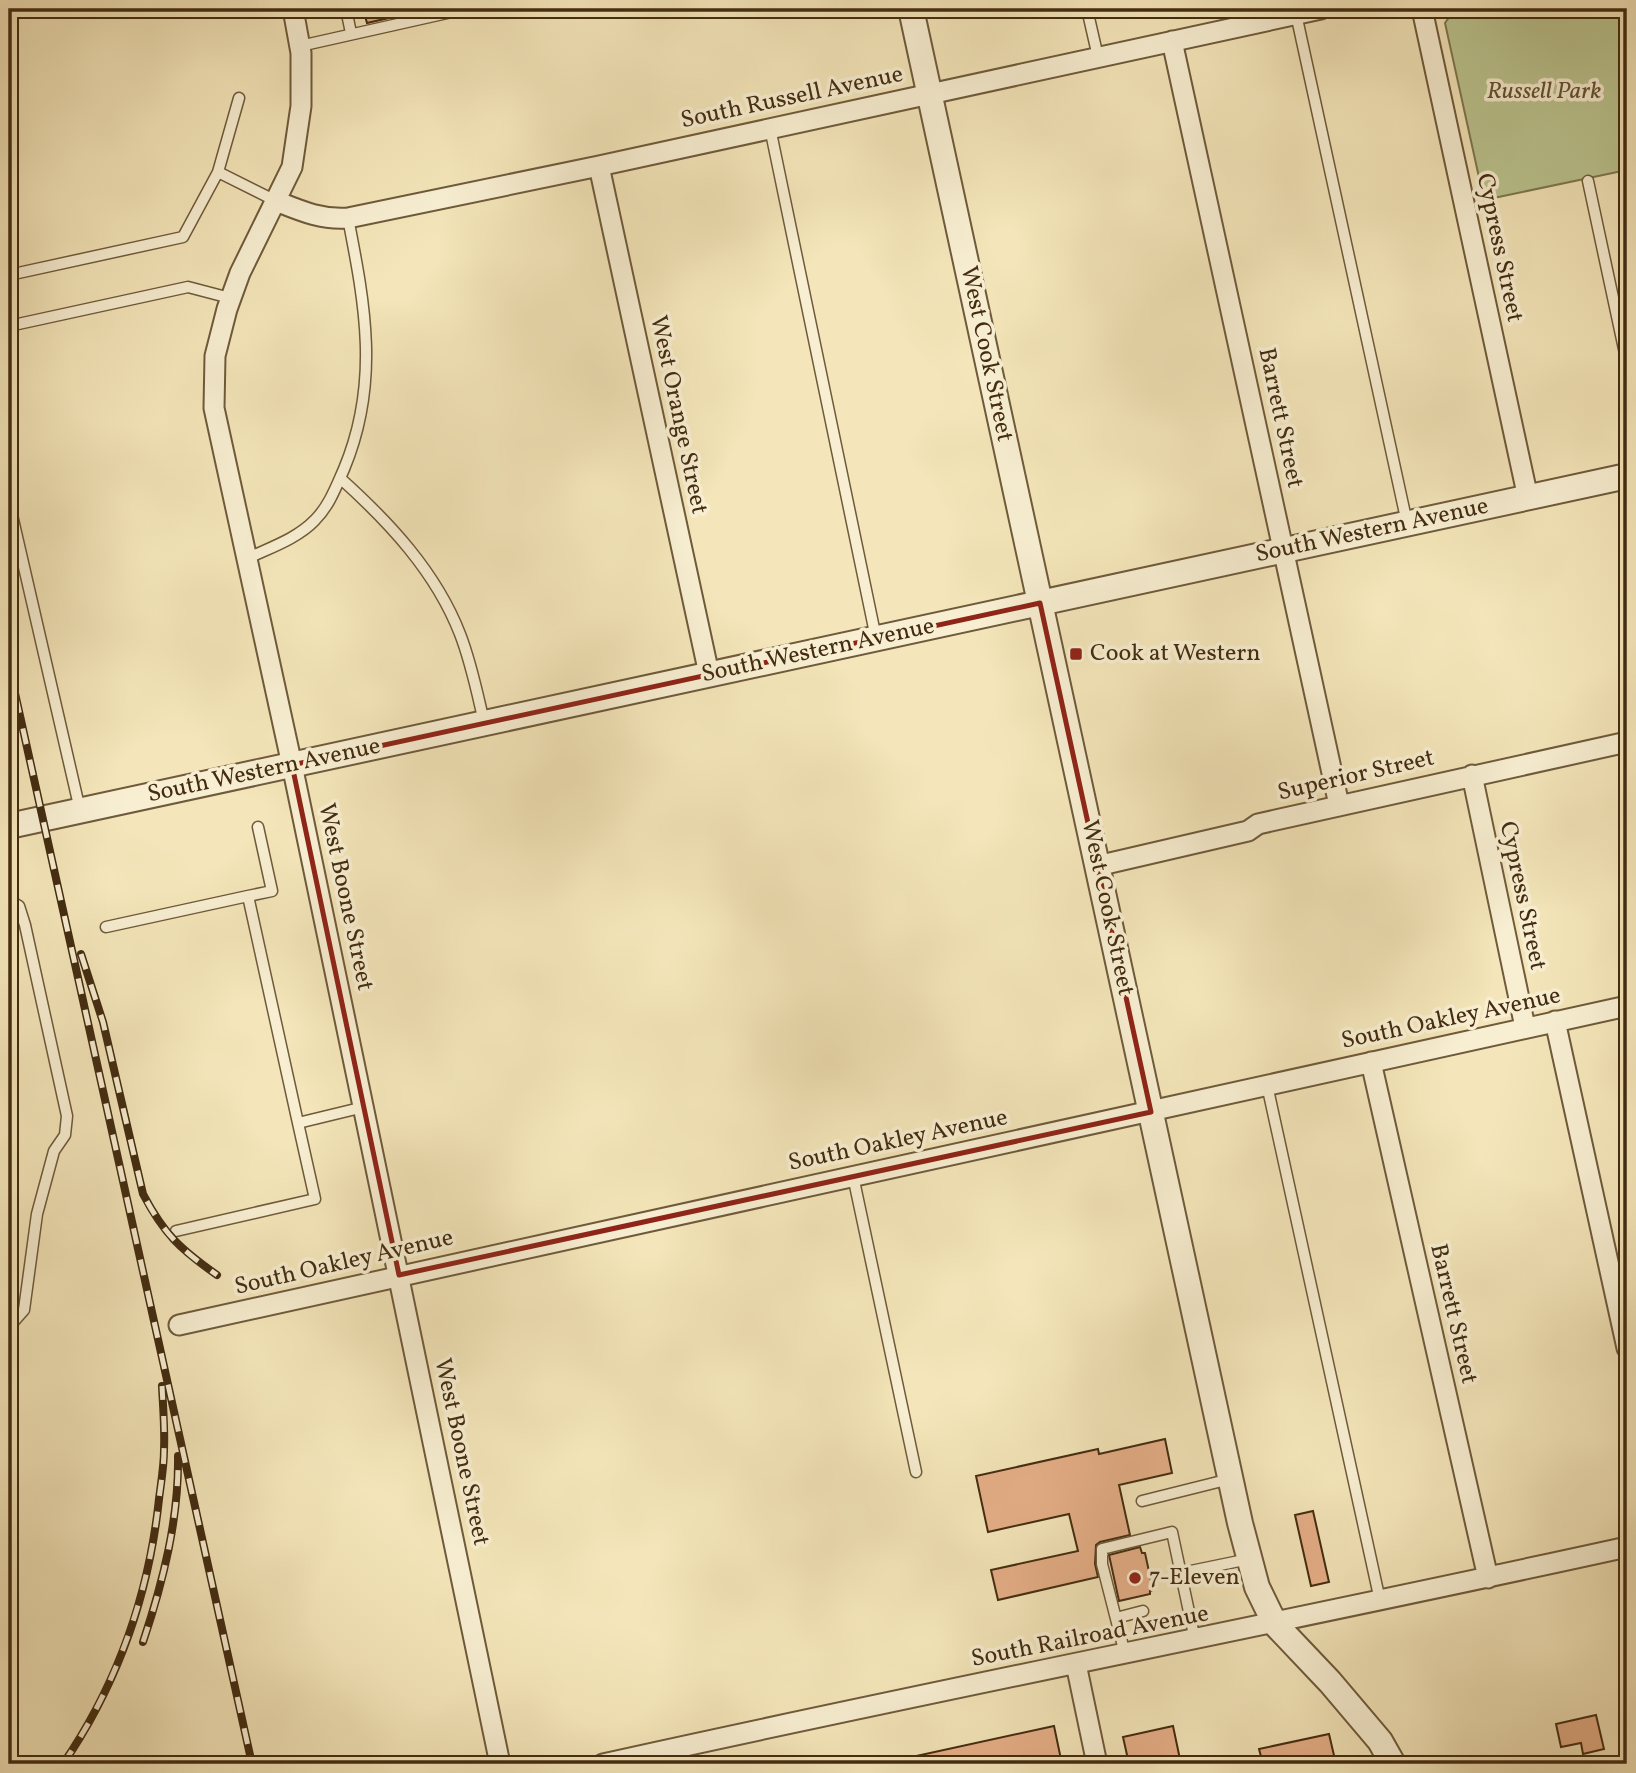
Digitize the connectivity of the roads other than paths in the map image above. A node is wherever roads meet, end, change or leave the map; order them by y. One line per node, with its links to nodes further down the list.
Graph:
1 (293, 9): 12 (street, West Boone Street)
2 (346, 9): 10 (lane)
3 (465, 9): 10 (lane)
4 (911, 9): 14 (street, West Cook Street)
5 (1087, 9): 13 (lane)
6 (1321, 9): 8 (street, South Russell Avenue)
7 (1422, 9): 28 (street, Cypress Street)
8 (1296, 14): 9 (street, South Russell Avenue); 30 (lane)
9 (1266, 15): 11 (street, South Russell Avenue)
10 (351, 33): 12 (lane)
11 (1172, 41): 13 (street, South Russell Avenue); 31 (street, Barrett Street)
12 (300, 46): 20 (street, West Boone Street)
13 (1098, 57): 14 (street, South Russell Avenue)
14 (929, 94): 16 (street, South Russell Avenue); 33 (street, West Cook Street)
15 (239, 98): 18 (lane)
16 (770, 128): 17 (street, South Russell Avenue); 34 (lane)
17 (599, 166): 21 (street, South Russell Avenue); 35 (street, West Orange Street)
18 (218, 172): 20 (lane); 22 (lane)
19 (1588, 181): 25 (lane)
20 (276, 201): 21 (street, South Russell Avenue); 23 (street, West Boone Street)
21 (348, 218): 27 (lane)
22 (9, 275)
23 (230, 298): 24 (lane); 32 (street, West Boone Street)
24 (9, 326)
25 (1627, 363)
26 (1627, 476): 28 (street, South Western Avenue)
27 (340, 478): 32 (lane); 36 (lane)
28 (1528, 498): 30 (street, South Western Avenue)
29 (9, 502): 41 (lane)
30 (1407, 524): 31 (street, South Western Avenue)
31 (1284, 550): 33 (street, South Western Avenue); 40 (street, Barrett Street)
32 (246, 559): 38 (street, West Boone Street)
33 (1040, 603): 34 (street, South Western Avenue); 44 (street, West Cook Street)
34 (876, 638): 35 (street, South Western Avenue)
35 (709, 674): 36 (street, South Western Avenue)
36 (484, 723): 38 (street, South Western Avenue)
37 (1627, 741): 39 (street, Superior Street)
38 (292, 765): 41 (street, South Western Avenue); 53 (street, West Boone Street)
39 (1472, 775): 40 (street, Superior Street); 50 (street, Cypress Street)
40 (1339, 805): 44 (street, Superior Street)
41 (80, 810): 42 (street, South Western Avenue)
42 (9, 826)
43 (258, 827): 45 (lane)
44 (1097, 866): 54 (street, West Cook Street)
45 (248, 896): 47 (lane); 55 (lane)
46 (9, 900): 60 (lane)
47 (106, 927)
48 (1627, 1006): 49 (street, South Oakley Avenue)
49 (1555, 1021): 50 (street, South Oakley Avenue); 61 (street)
50 (1525, 1027): 51 (street, South Oakley Avenue)
51 (1371, 1062): 52 (street, South Oakley Avenue); 68 (street, Barrett Street)
52 (1267, 1085): 54 (street, South Oakley Avenue); 69 (lane)
53 (364, 1107): 55 (lane); 58 (street, West Boone Street)
54 (1151, 1112): 56 (street, South Oakley Avenue); 63 (street, West Cook Street)
55 (298, 1123): 57 (lane)
56 (853, 1176): 58 (street, South Oakley Avenue); 62 (lane)
57 (176, 1231)
58 (399, 1275): 59 (street, South Oakley Avenue); 76 (street, West Boone Street)
59 (178, 1325)
60 (9, 1327)
61 (1627, 1348)
62 (916, 1472)
63 (1230, 1479): 64 (lane); 66 (street, West Cook Street)
64 (1142, 1501)
65 (1627, 1547): 68 (street, South Railroad Avenue)
66 (1249, 1559): 67 (lane); 72 (street, West Cook Street)
67 (1181, 1573): 71 (lane); 73 (lane)
68 (1488, 1578): 72 (street, South Railroad Avenue)
69 (1379, 1596)
70 (1143, 1611): 71 (lane)
71 (1116, 1618): 74 (lane)
72 (1275, 1624): 73 (street, South Railroad Avenue); 79 (street, West Cook Street)
73 (1195, 1640): 74 (street, South Railroad Avenue)
74 (1125, 1654): 75 (street, South Railroad Avenue)
75 (1076, 1664): 77 (street, South Railroad Avenue); 78 (street)
76 (500, 1764)
77 (603, 1764)
78 (1097, 1764)
79 (1393, 1764)

